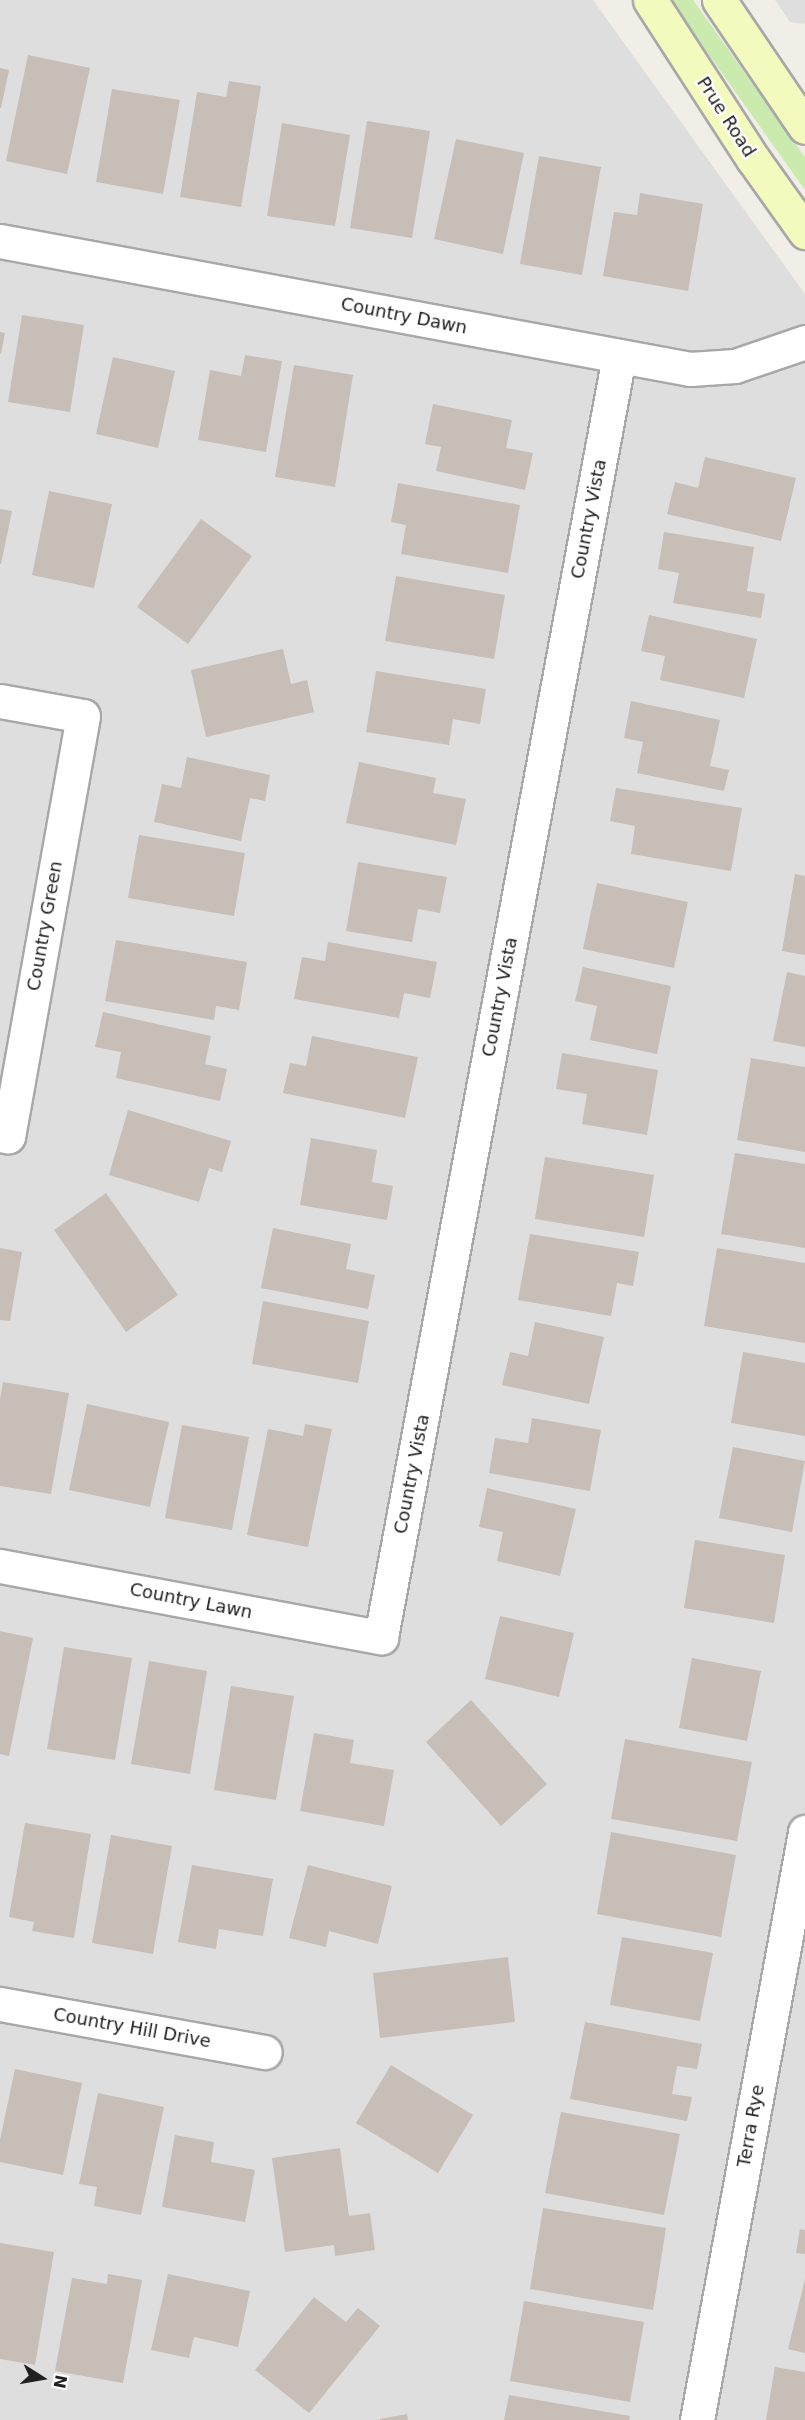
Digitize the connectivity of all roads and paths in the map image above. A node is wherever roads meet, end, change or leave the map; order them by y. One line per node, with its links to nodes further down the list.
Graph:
1 (650, 0): 4 (main road, Prue Road)
2 (719, 0): 3 (main road)
3 (805, 127)
4 (805, 232)
5 (0, 241): 7 (street, Country Dawn)
6 (805, 342): 7 (street, Country Dawn)
7 (619, 356): 11 (street, Country Vista)
8 (0, 701): 9 (street, Country Green)
9 (4, 1136)
10 (0, 1566): 11 (street, Country Lawn)
11 (381, 1637)
12 (805, 1832): 15 (street, Terra Rye)
13 (0, 2004): 14 (street, Country Hill Drive)
14 (265, 2052)
15 (697, 2420)

